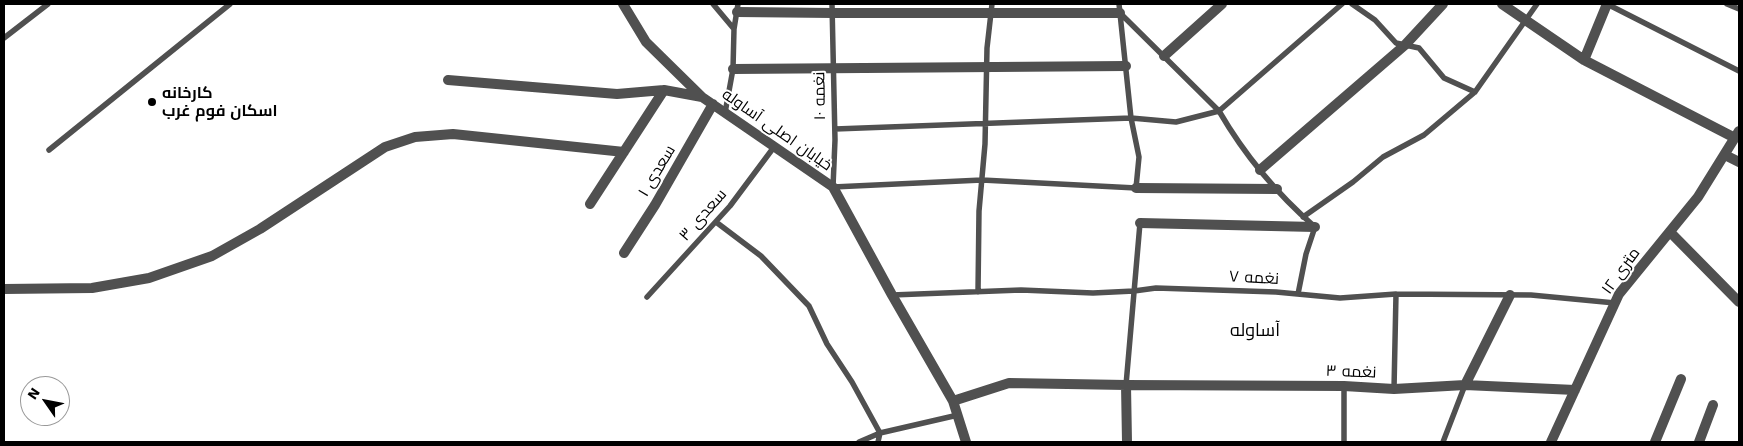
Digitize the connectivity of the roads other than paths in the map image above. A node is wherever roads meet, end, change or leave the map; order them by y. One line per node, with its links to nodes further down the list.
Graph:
1 (48, 4): 20 (lane)
2 (230, 4): 41 (lane)
3 (623, 4): 32 (street, خیابان اصلی آساوله)
4 (713, 4): 19 (lane)
5 (1222, 4): 22 (street)
6 (1342, 4): 34 (lane)
7 (1352, 4): 21 (lane)
8 (1443, 4): 21 (street)
9 (1502, 4): 18 (street)
10 (1537, 4): 18 (lane)
11 (1607, 4): 23 (street); 28 (lane)
12 (1727, 4): 17 (lane)
13 (738, 8): 16 (street); 19 (lane)
14 (992, 8): 15 (street); 16 (street); 24 (lane)
15 (1119, 8): 22 (lane); 25 (lane)
16 (833, 9): 27 (lane, نغمه ۱۰)
17 (1739, 9)
18 (1526, 20): 23 (street); 31 (lane)
19 (734, 29): 26 (lane)
20 (4, 38)
21 (1405, 45): 31 (lane); 45 (street)
22 (1164, 56): 34 (lane)
23 (1584, 60): 39 (street)
24 (986, 66): 25 (street); 27 (street); 37 (lane)
25 (1126, 66): 36 (lane)
26 (733, 69): 27 (street); 35 (lane)
27 (833, 69): 38 (lane, نغمه ۱۰)
28 (1739, 71)
29 (448, 80): 30 (street)
30 (664, 90): 32 (street); 42 (street)
31 (1475, 92): 51 (lane)
32 (702, 97): 33 (street, خیابان اصلی آساوله)
33 (713, 104): 35 (street, خیابان اصلی آساوله); 56 (street, سعدی ۱)
34 (1219, 111): 36 (lane); 45 (lane)
35 (725, 113): 40 (street, خیابان اصلی آساوله)
36 (1131, 118): 37 (lane); 48 (lane)
37 (985, 124): 38 (lane); 46 (lane)
38 (834, 129): 47 (lane, نغمه ۱۰)
39 (1737, 134): 43 (street, ۱۲ متری)
40 (774, 147): 47 (street, خیابان اصلی آساوله); 52 (lane, سعدی ۳)
41 (49, 150)
42 (624, 152): 50 (street); 57 (street)
43 (1724, 155): 44 (street); 55 (street, ۱۲ متری)
44 (1739, 162)
45 (1260, 170): 49 (lane)
46 (982, 180): 47 (lane); 48 (lane); 59 (lane)
47 (833, 187): 62 (street, خیابان اصلی آساوله)
48 (1136, 188): 49 (street)
49 (1277, 188): 51 (lane)
50 (590, 204)
51 (1303, 217): 54 (lane)
52 (716, 222): 64 (lane, سعدی ۳); 76 (lane)
53 (1140, 223): 54 (street); 58 (lane)
54 (1315, 227): 60 (lane)
55 (1670, 232): 65 (street); 66 (street, ۱۲ متری)
56 (624, 253)
57 (4, 289)
58 (1134, 291): 59 (lane, نغمه ۷); 60 (lane, نغمه ۷); 68 (lane)
59 (978, 292): 62 (lane, نغمه ۷)
60 (1298, 294): 61 (lane, نغمه ۷)
61 (1396, 294): 63 (lane, نغمه ۷); 71 (lane)
62 (892, 295): 73 (street, خیابان اصلی آساوله)
63 (1510, 295): 66 (lane, نغمه ۷); 69 (street)
64 (647, 297)
65 (1739, 302)
66 (1615, 303): 72 (street, ۱۲ متری)
67 (1681, 379): 84 (street)
68 (1126, 385): 70 (street, نغمه ۳); 73 (street); 80 (street)
69 (1465, 385): 71 (street, نغمه ۳); 72 (street, نغمه ۳); 82 (lane)
70 (1344, 386): 71 (street, نغمه ۳); 81 (lane)
71 (1394, 389)
72 (1575, 390): 83 (street, ۱۲ متری)
73 (953, 401): 75 (street, خیابان اصلی آساوله)
74 (1713, 405): 85 (street)
75 (958, 415): 76 (lane); 79 (street, خیابان اصلی آساوله)
76 (880, 433): 77 (lane); 78 (lane)
77 (859, 442)
78 (878, 442)
79 (966, 442)
80 (1127, 442)
81 (1344, 442)
82 (1443, 442)
83 (1551, 442)
84 (1655, 442)
85 (1699, 442)

